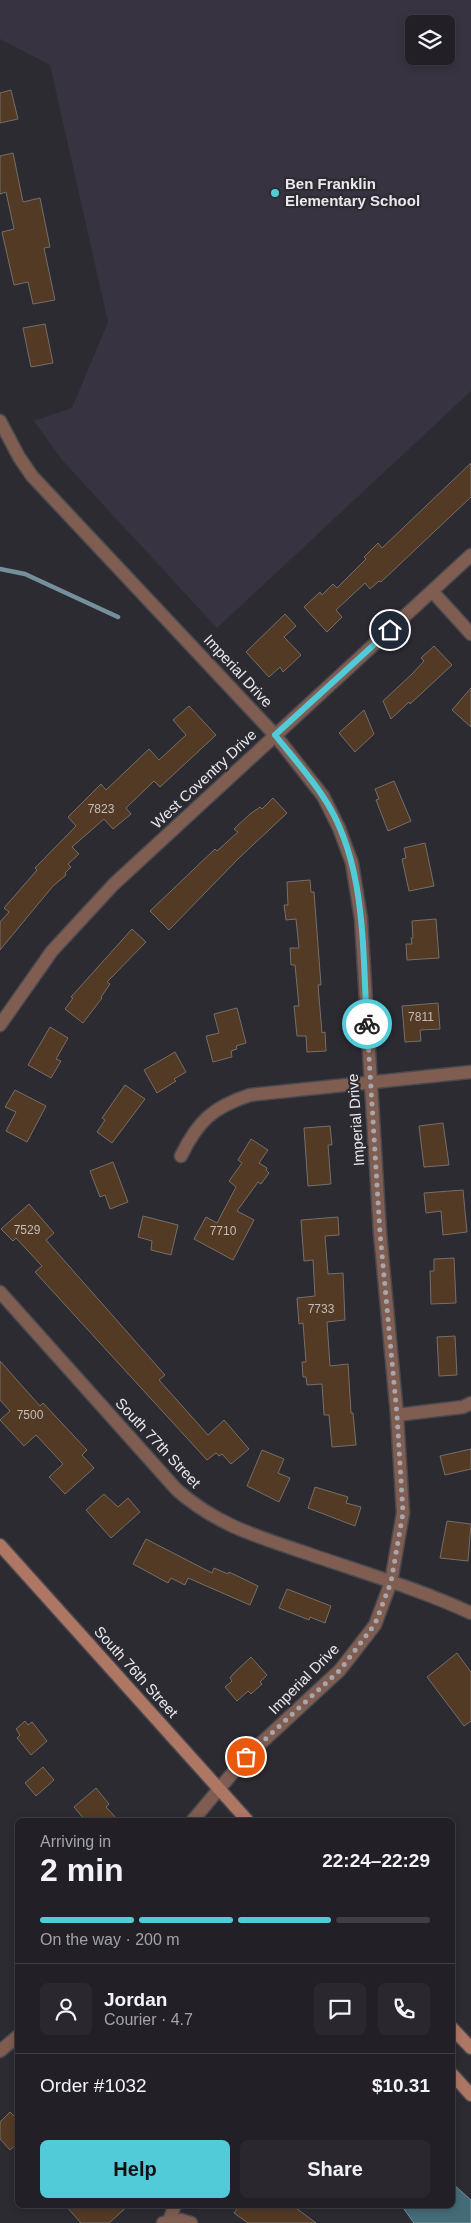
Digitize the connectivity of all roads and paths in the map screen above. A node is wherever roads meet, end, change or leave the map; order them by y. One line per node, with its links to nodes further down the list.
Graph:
1 (0, 421): 5 (street, Imperial Drive)
2 (471, 554): 3 (street, West Coventry Drive)
3 (432, 591): 4 (street); 5 (street, West Coventry Drive)
4 (471, 634)
5 (275, 735): 6 (street, West Coventry Drive); 8 (street, Imperial Drive)
6 (0, 1025)
7 (471, 1072): 8 (street)
8 (370, 1083): 9 (street); 12 (street, Imperial Drive)
9 (181, 1156)
10 (0, 1292): 14 (street, South 77th Street)
11 (471, 1403): 12 (street)
12 (397, 1415): 14 (street, Imperial Drive)
13 (0, 1545): 16 (main road, South 76th Street)
14 (391, 1582): 15 (street, South 77th Street); 16 (street, Imperial Drive)
15 (471, 1613)
16 (219, 1788): 17 (street, Imperial Drive); 18 (main road, South 76th Street)
17 (196, 1818)
18 (245, 1818)
19 (455, 2031): 21 (main road)
20 (15, 2038): 22 (street)
21 (471, 2048)
22 (0, 2051)
23 (455, 2077): 24 (main road)
24 (471, 2096)
25 (173, 2208): 26 (street)
26 (166, 2222): 27 (street)
27 (191, 2223)

